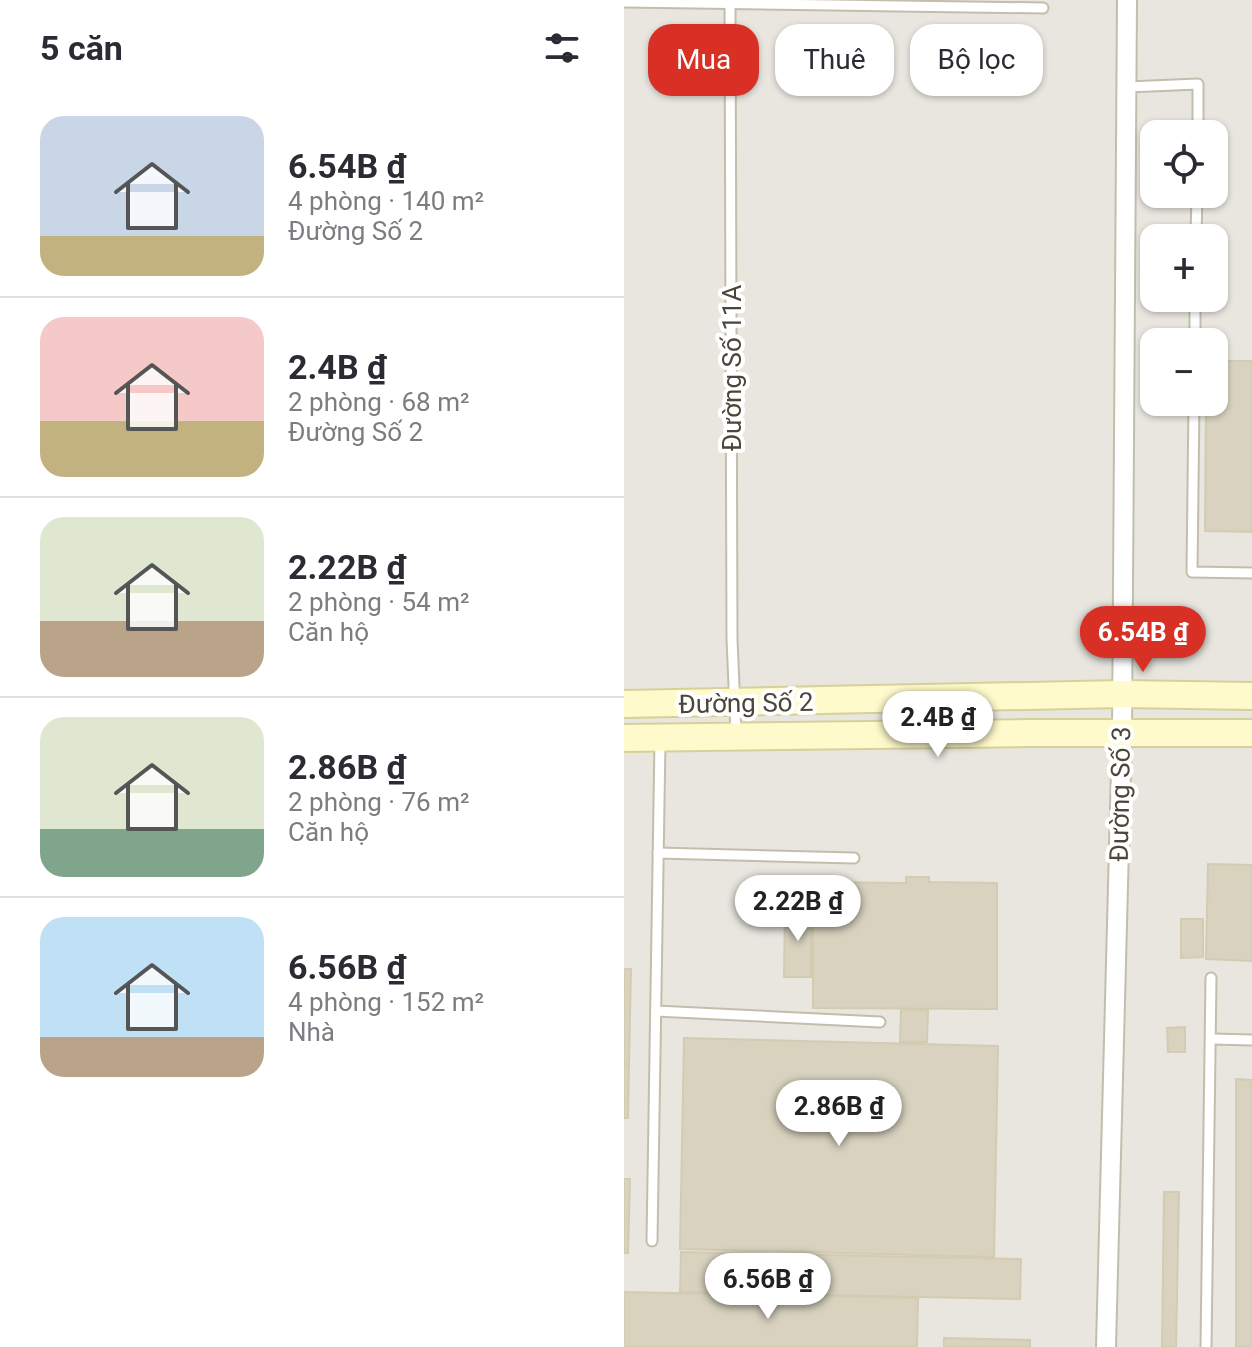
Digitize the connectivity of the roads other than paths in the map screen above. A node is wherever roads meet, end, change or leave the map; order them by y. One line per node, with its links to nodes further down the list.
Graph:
1 (1127, 0): 5 (street, Đường Số 3)
2 (624, 2): 3 (lane)
3 (731, 2): 4 (lane); 12 (lane, Đường Số 11A)
4 (1043, 8)
5 (1127, 87): 6 (lane); 9 (street, Đường Số 3)
6 (1198, 120)
7 (1194, 416): 8 (lane)
8 (1252, 573)
9 (1122, 694): 10 (street, Đường Số 2); 12 (street, Đường Số 2); 13 (street, Đường Số 3)
10 (1252, 696)
11 (624, 704): 12 (street, Đường Số 2)
12 (734, 704): 15 (lane, Đường Số 11A)
13 (1122, 732): 14 (street, Đường Số 2); 15 (street, Đường Số 2); 26 (street, Đường Số 3)
14 (1252, 733)
15 (736, 736): 16 (street, Đường Số 2)
16 (660, 737): 17 (street, Đường Số 2); 18 (lane)
17 (624, 738)
18 (658, 853): 19 (lane); 21 (lane)
19 (854, 858)
20 (1211, 978): 23 (lane)
21 (656, 1011): 22 (lane); 25 (lane)
22 (880, 1022)
23 (1212, 1039): 24 (lane); 27 (lane)
24 (1252, 1040)
25 (652, 1241)
26 (1106, 1347)
27 (1206, 1347)

